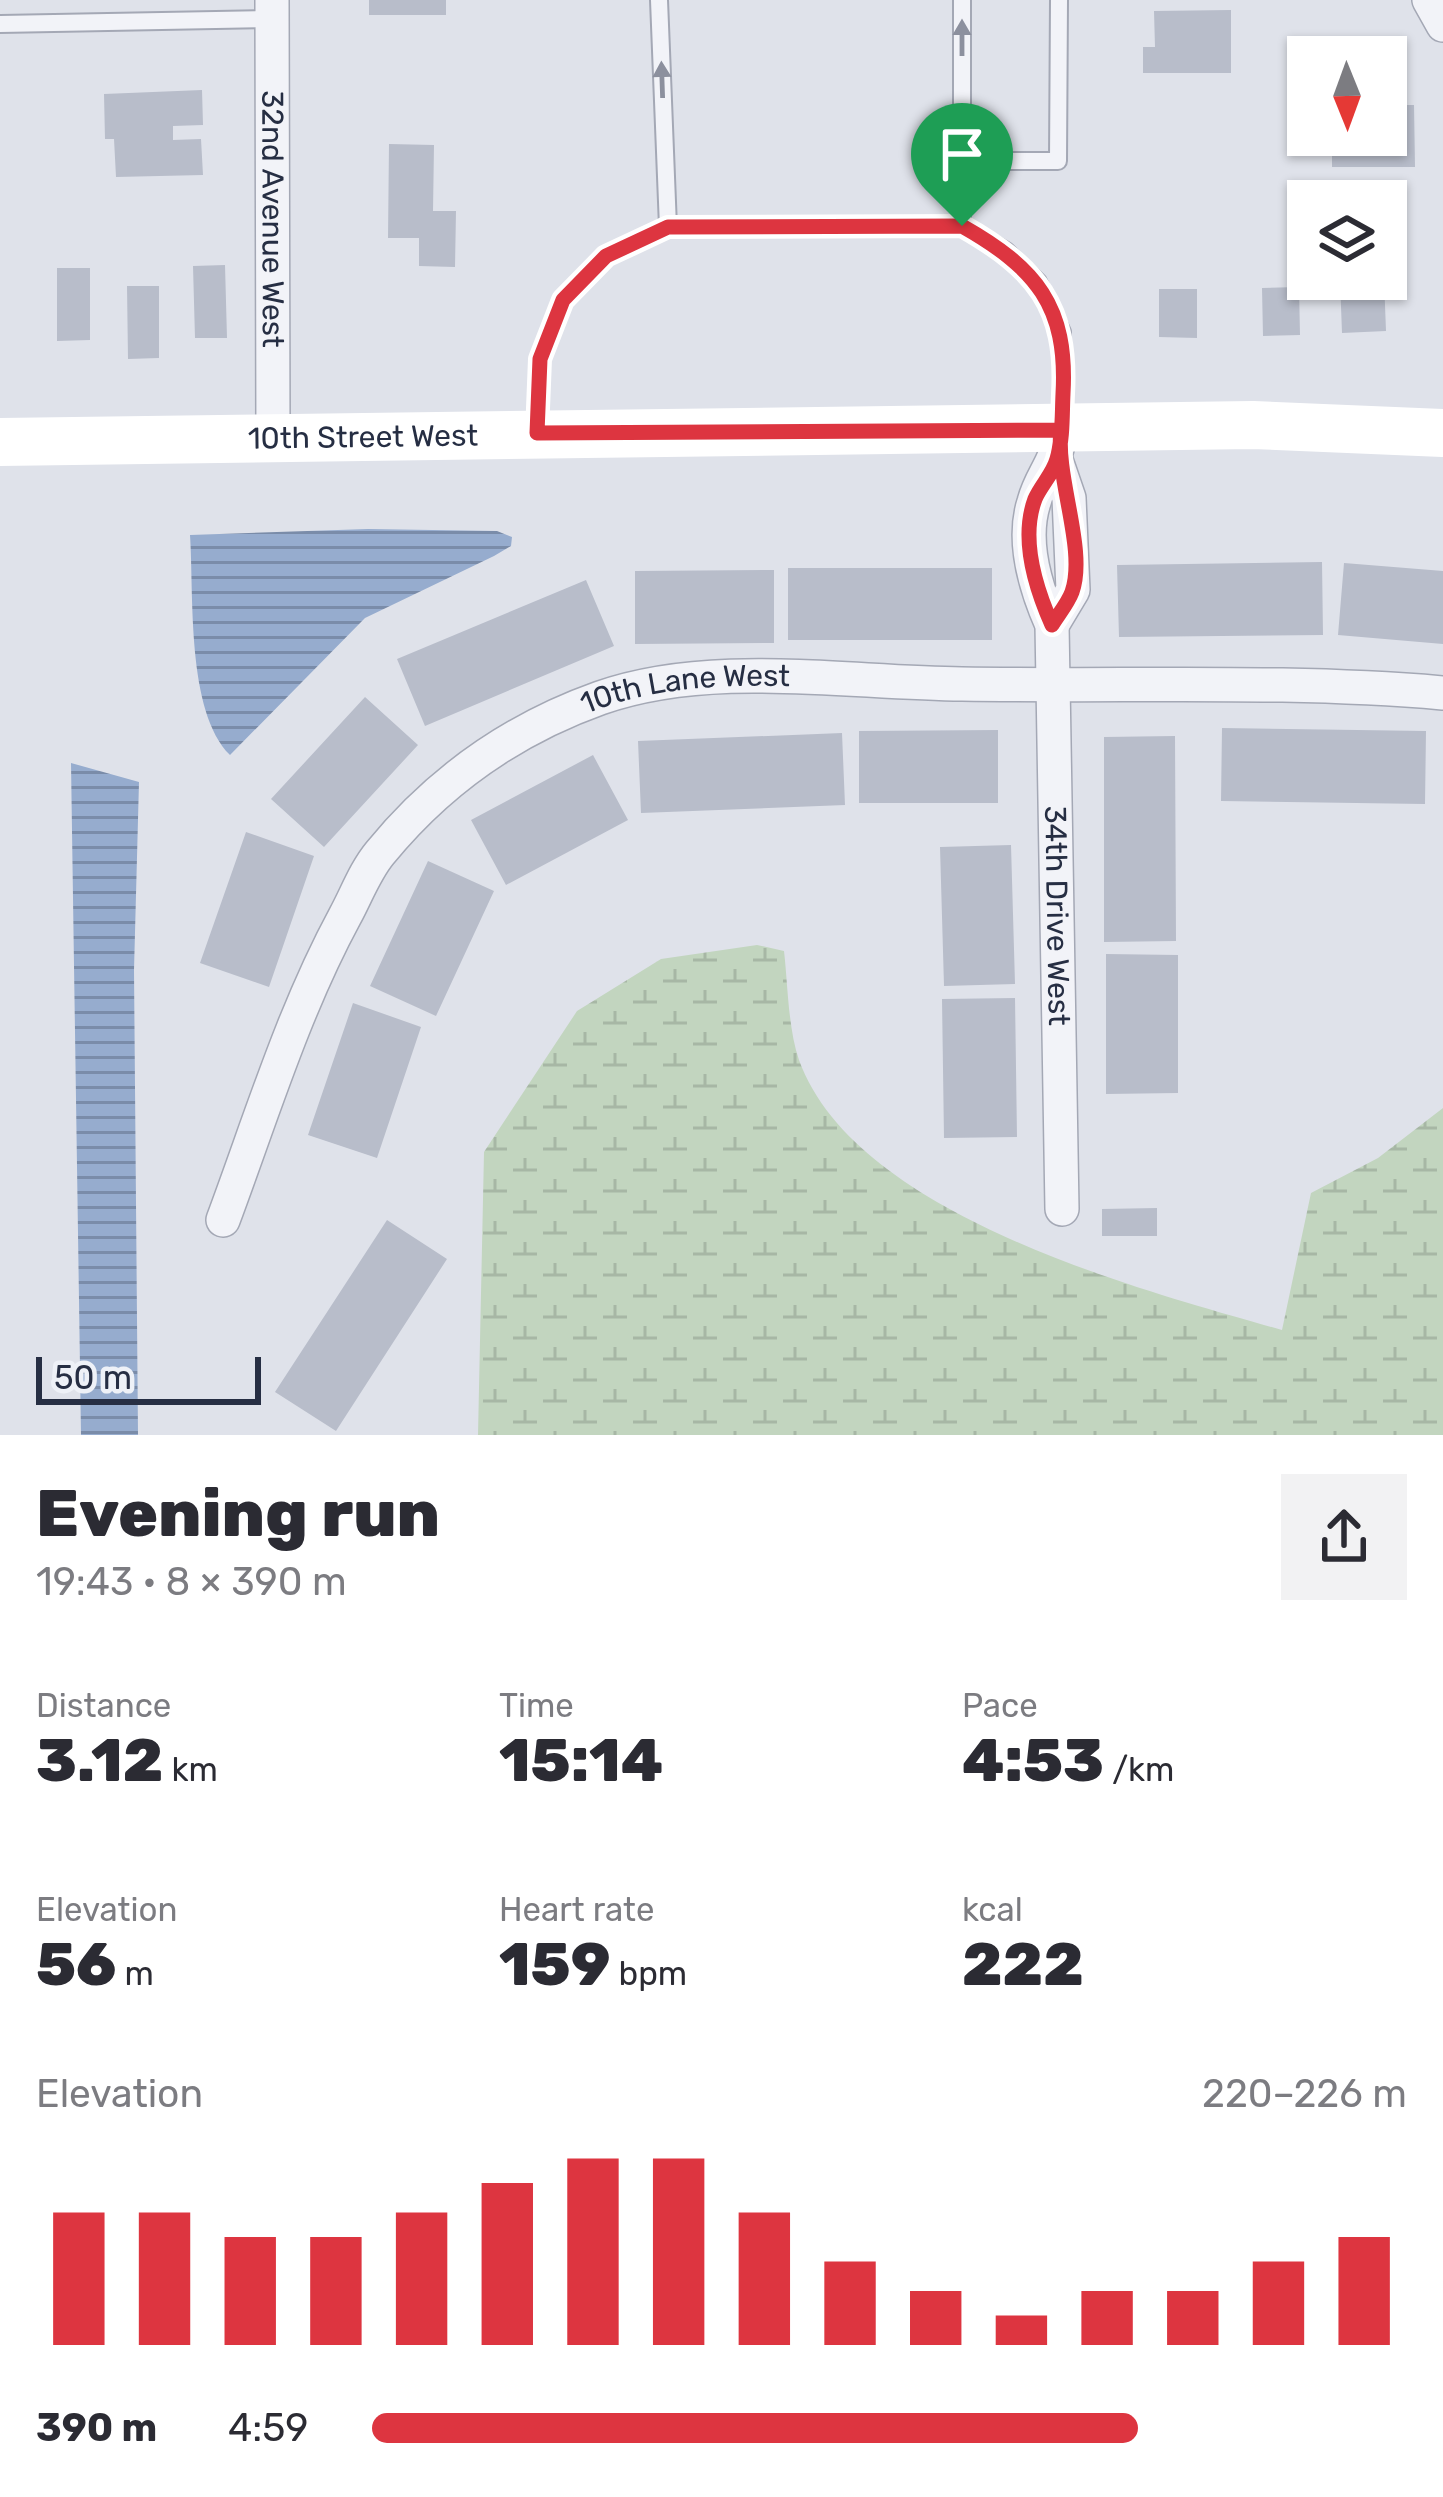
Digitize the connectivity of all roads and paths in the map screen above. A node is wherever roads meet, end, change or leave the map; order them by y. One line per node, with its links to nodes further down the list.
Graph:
1 (659, 0): 10 (lane, one-way to 1)
2 (962, 0): 8 (lane, one-way to 2)
3 (1059, 0): 8 (lane)
4 (1429, 0): 7 (street)
5 (272, 10): 6 (lane); 13 (street, 32nd Avenue West)
6 (0, 24)
7 (1443, 25)
8 (962, 161): 9 (lane)
9 (962, 226): 10 (lane); 15 (lane)
10 (668, 227): 11 (lane)
11 (537, 433): 13 (street, 10th Street West); 15 (street, 10th Street West)
12 (1443, 433): 15 (street, 10th Street West)
13 (273, 439): 14 (street, 10th Street West)
14 (0, 442)
15 (1059, 446): 16 (street, 34th Drive West)
16 (1053, 686): 17 (street, 10th Lane West); 18 (street, 34th Drive West); 19 (street, 10th Lane West)
17 (1443, 693)
18 (1062, 1209)
19 (223, 1220)

